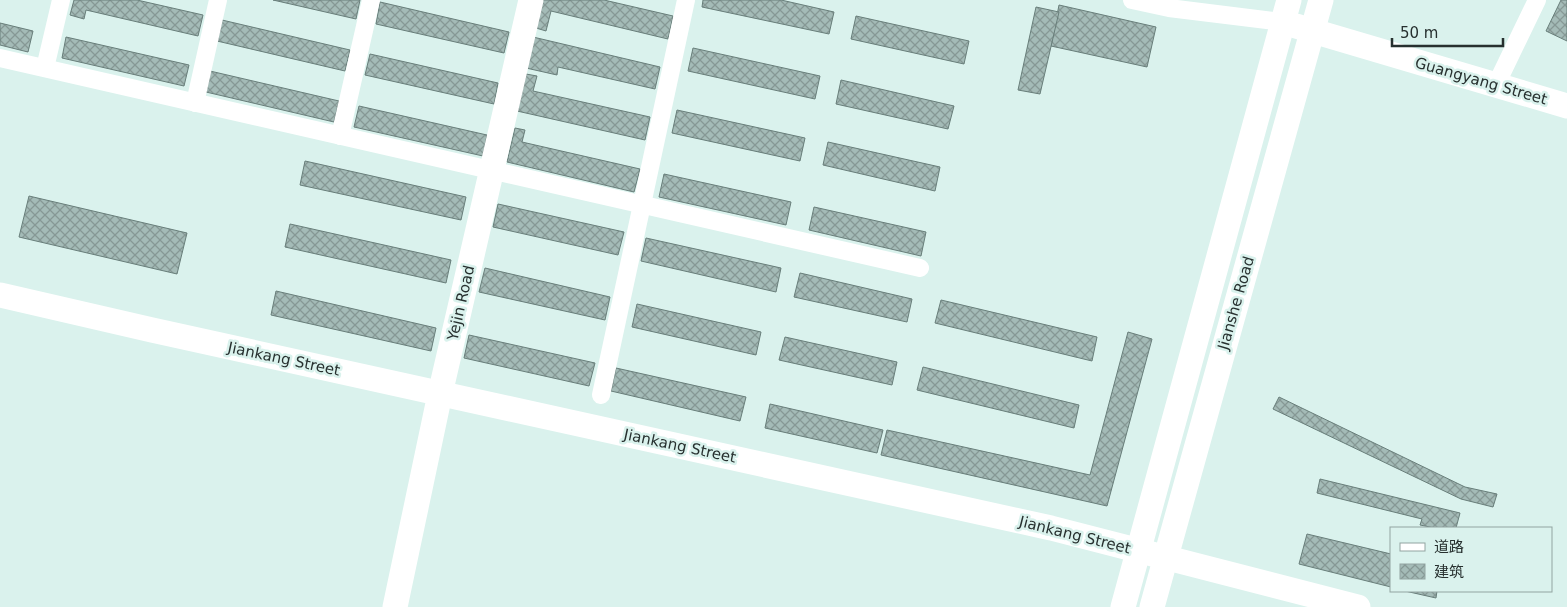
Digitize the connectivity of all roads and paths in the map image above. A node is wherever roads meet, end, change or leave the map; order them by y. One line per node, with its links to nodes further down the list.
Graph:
1 (61, 0): 12 (street)
2 (218, 0): 14 (street)
3 (371, 0): 16 (street)
4 (531, 0): 17 (street, Yejin Road)
5 (686, 0): 18 (street)
6 (1132, 0): 9 (street, Guangyang Street)
7 (1321, 0): 10 (street, Jianshe Road)
8 (1537, 0): 13 (street)
9 (1286, 11): 10 (street, Guangyang Street); 23 (street, Jianshe Road)
10 (1312, 31): 13 (street, Guangyang Street); 24 (street, Jianshe Road)
11 (0, 58): 12 (street)
12 (45, 68): 14 (street)
13 (1496, 85): 15 (street, Guangyang Street)
14 (195, 103): 16 (street)
15 (1567, 106)
16 (340, 136): 17 (street)
17 (492, 170): 18 (street); 21 (street, Yejin Road)
18 (642, 204): 19 (street); 22 (street)
19 (920, 268)
20 (0, 295): 21 (street, Jiankang Street)
21 (440, 394): 23 (street, Jiankang Street); 25 (street, Yejin Road)
22 (601, 394)
23 (1139, 550): 24 (street, Jiankang Street); 26 (street, Jianshe Road)
24 (1166, 557): 27 (street, Jianshe Road); 28 (street, Jiankang Street)
25 (395, 607)
26 (1123, 607)
27 (1152, 607)
28 (1358, 607)

